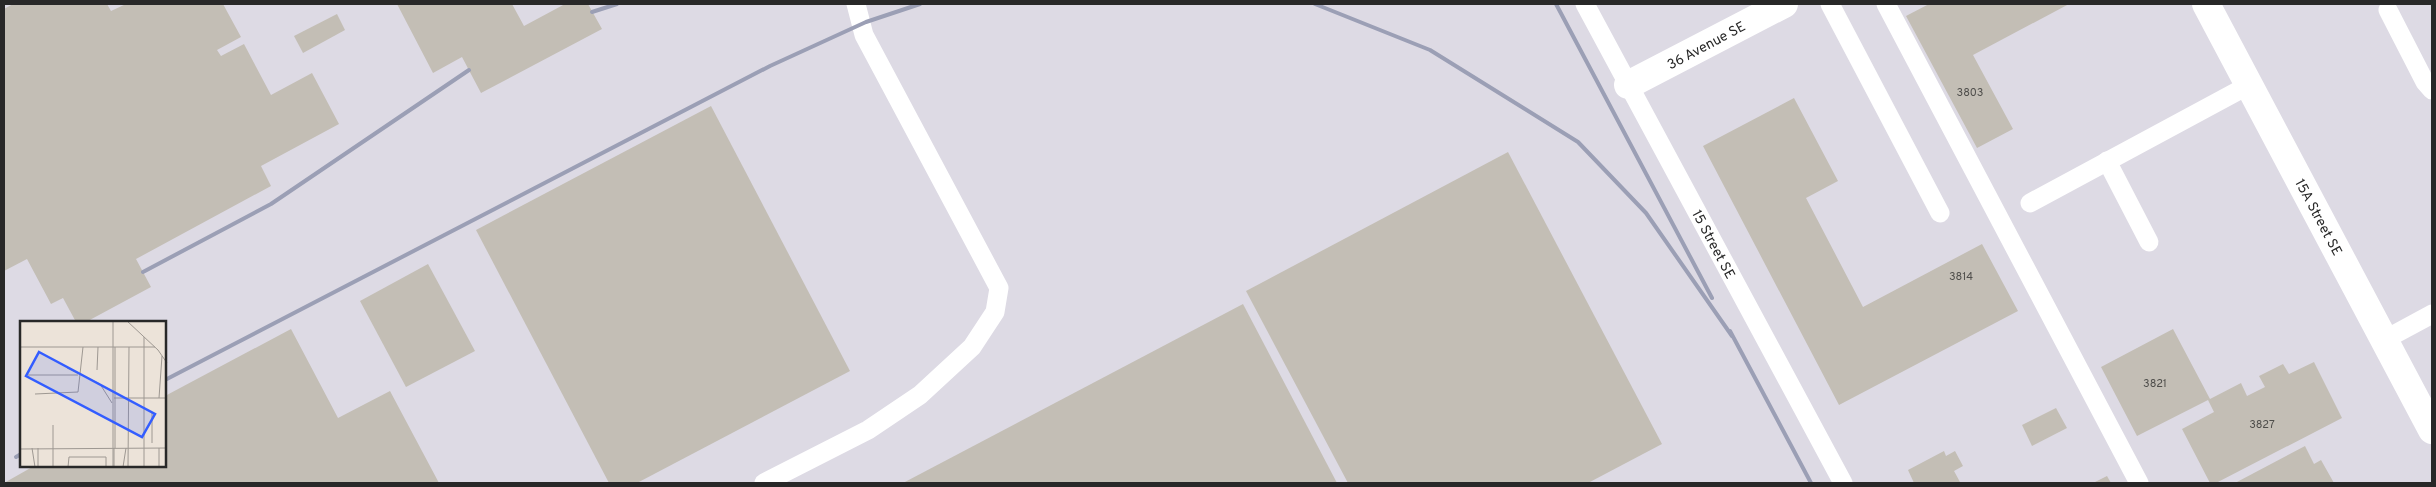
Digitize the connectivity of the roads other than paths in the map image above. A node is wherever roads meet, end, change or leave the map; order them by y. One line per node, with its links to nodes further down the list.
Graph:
1 (856, 4): 18 (lane)
2 (1585, 4): 9 (lane, 15 Street SE)
3 (1784, 4): 9 (street, 36 Avenue SE)
4 (1830, 4): 13 (lane)
5 (1886, 4): 20 (lane)
6 (2206, 4): 8 (street, 15A Street SE)
7 (2388, 10): 10 (lane)
8 (2249, 85): 11 (lane); 16 (street, 15A Street SE)
9 (1628, 86): 19 (lane, 15 Street SE)
10 (2432, 90)
11 (2107, 160): 12 (lane); 14 (lane)
12 (2030, 202)
13 (1940, 212)
14 (2149, 242)
15 (2432, 314): 16 (lane)
16 (2384, 340): 17 (street, 15A Street SE)
17 (2432, 430)
18 (764, 483)
19 (1843, 483)
20 (2139, 483)

